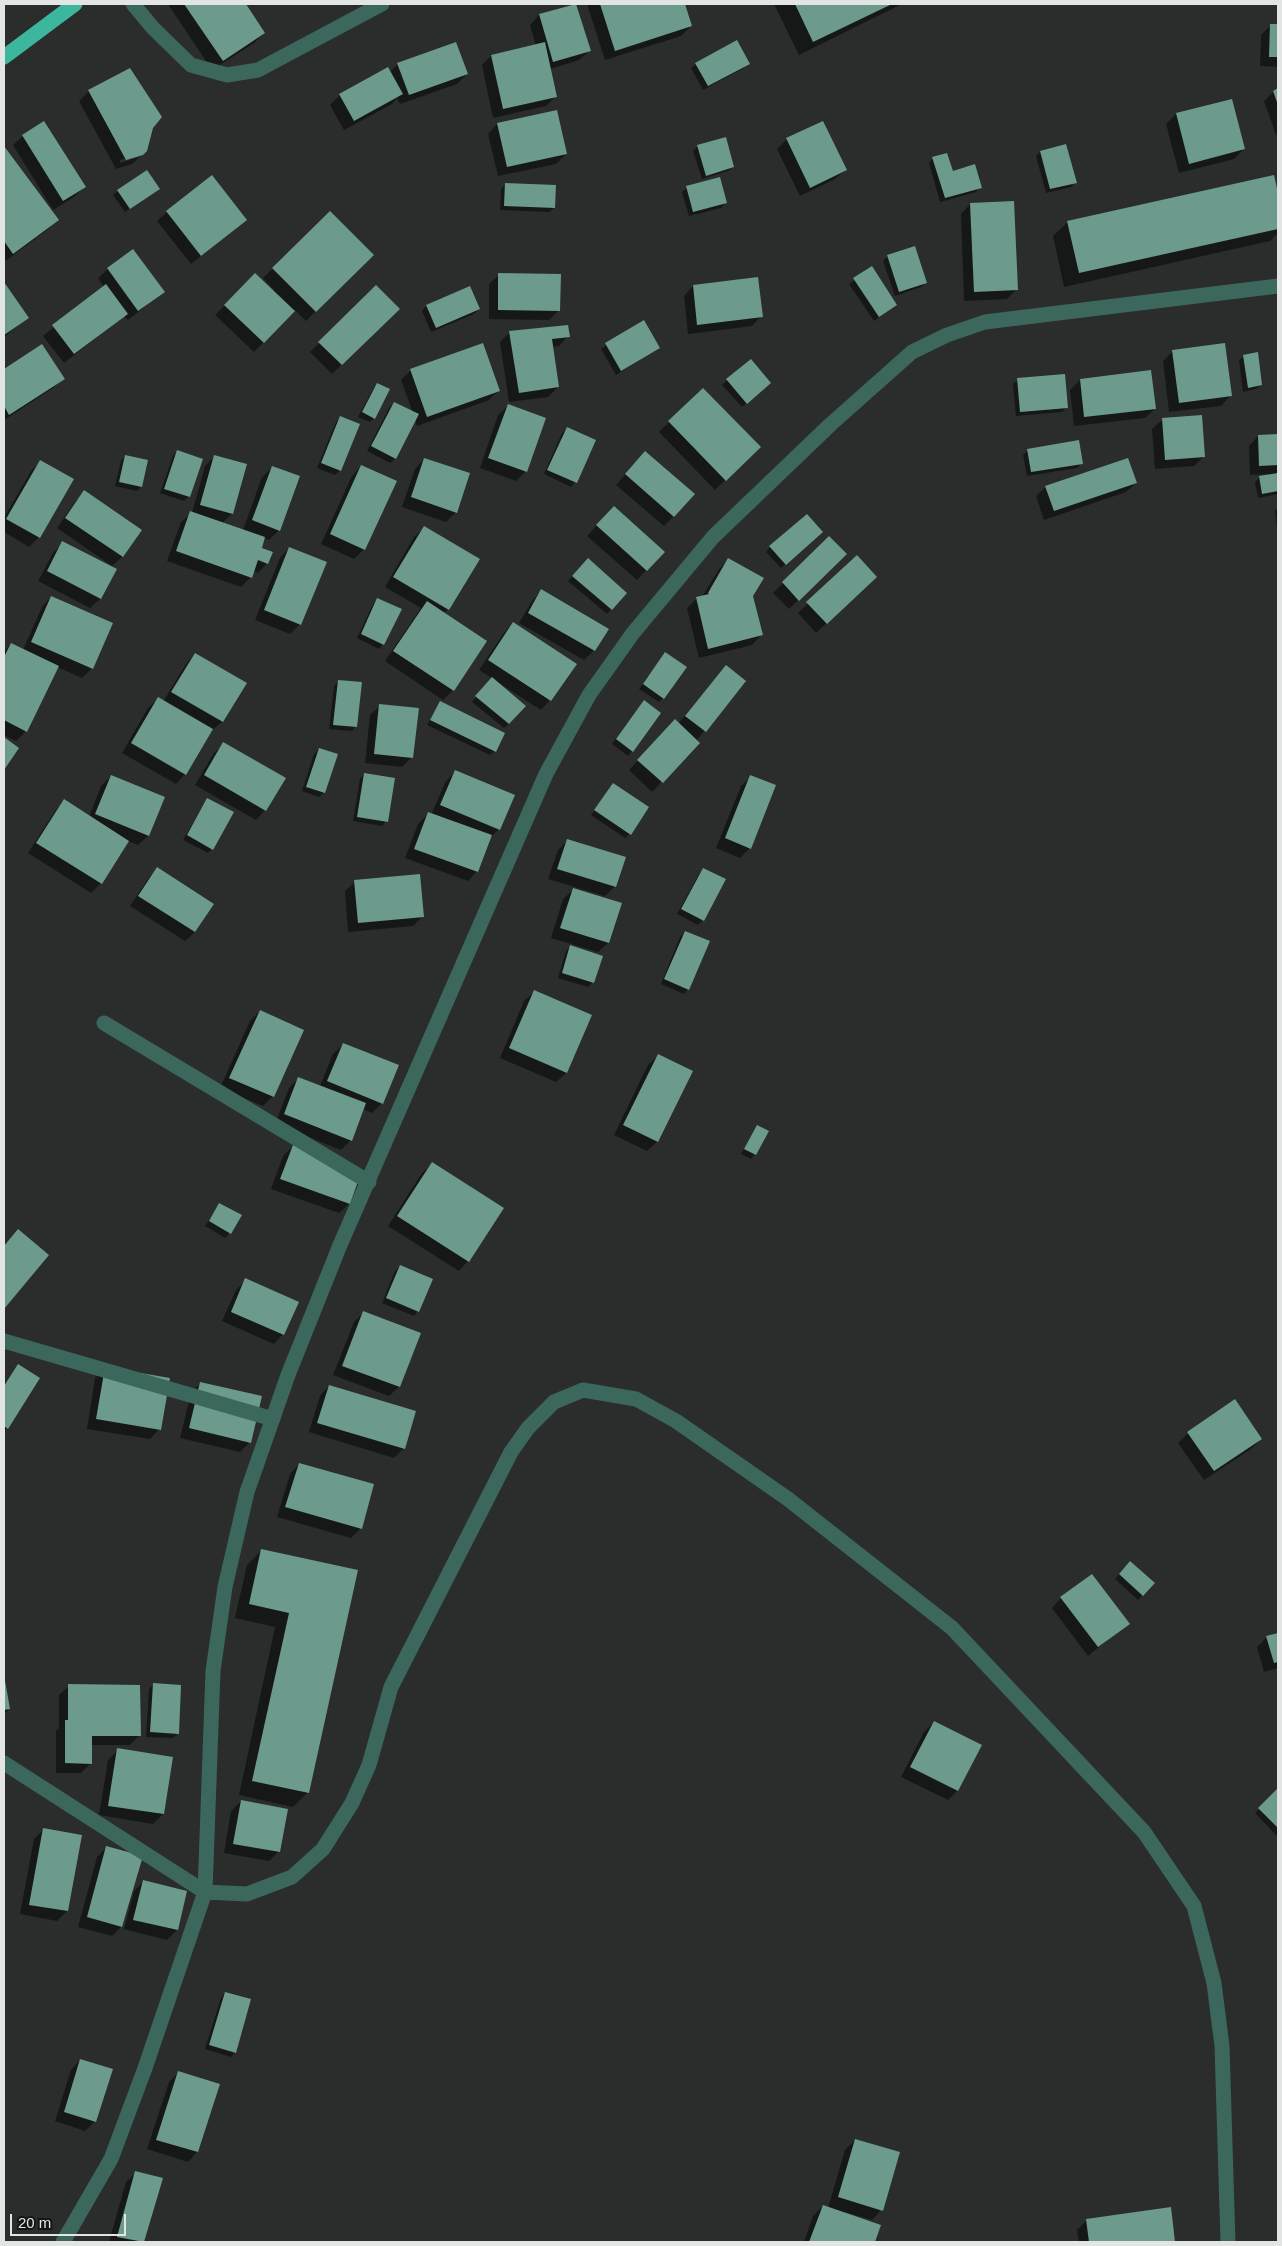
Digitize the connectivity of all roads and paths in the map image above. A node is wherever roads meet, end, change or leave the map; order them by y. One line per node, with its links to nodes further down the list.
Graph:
1 (75, 4): 4 (highway)
2 (133, 4): 3 (street)
3 (382, 4)
4 (4, 57)
5 (1278, 286): 7 (street)
6 (104, 1022): 7 (street)
7 (369, 1182): 9 (street)
8 (4, 1341): 9 (street)
9 (273, 1419): 11 (street)
10 (4, 1763): 11 (street)
11 (205, 1892): 12 (street); 13 (street)
12 (63, 2242)
13 (1228, 2242)

